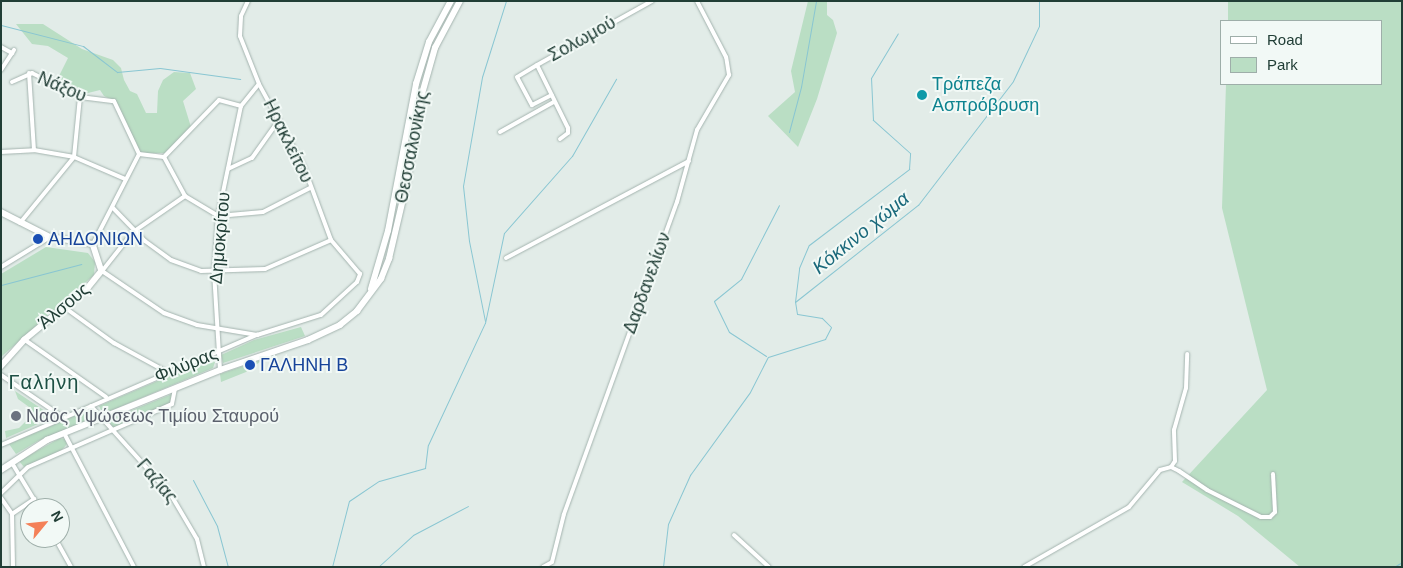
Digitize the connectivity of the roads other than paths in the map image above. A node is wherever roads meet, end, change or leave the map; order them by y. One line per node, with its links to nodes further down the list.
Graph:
1 (248, 1): 11 (street, Ηρακλείτου)
2 (451, 1): 42 (main road, Θεσσαλονίκης)
3 (460, 1): 42 (main road, Θεσσαλονίκης)
4 (652, 1): 7 (street, Σολωμού)
5 (697, 1): 24 (street, Δαρδανελίων)
6 (1, 47): 8 (street)
7 (536, 65): 12 (street, Σολωμού); 12 (street)
8 (1, 70)
9 (29, 73): 10 (street, Νάξου); 13 (street, Νάξου); 19 (street)
10 (12, 82)
11 (259, 84): 15 (street, Δημοκρίτου); 16 (street, Ηρακλείτου)
12 (552, 96): 14 (street, Σολωμού)
13 (80, 97): 21 (street, Νάξου); 22 (street)
14 (554, 102): 17 (street); 18 (street, Σολωμού)
15 (241, 106): 23 (street); 25 (street, Δημοκρίτου)
16 (280, 120): 25 (street); 27 (street, Ηρακλείτου)
17 (500, 132)
18 (560, 139)
19 (34, 150): 20 (street); 22 (street)
20 (1, 152)
21 (139, 154): 23 (street); 26 (street)
22 (74, 157): 26 (street); 32 (street)
23 (164, 157): 28 (street)
24 (689, 161): 37 (street); 78 (street, Δαρδανελίων)
25 (228, 169): 31 (street, Δημοκρίτου)
26 (125, 179): 29 (street)
27 (310, 188): 31 (street); 35 (street, Ηρακλείτου)
28 (185, 196): 31 (street); 33 (street)
29 (113, 208): 33 (street); 36 (street)
30 (1, 212): 32 (main road)
31 (218, 216): 40 (street, Δημοκρίτου)
32 (20, 223): 34 (main road)
33 (133, 232): 39 (street); 40 (street)
34 (50, 238): 36 (main road); 38 (street)
35 (331, 240): 40 (street); 41 (street, Ηρακλείτου)
36 (93, 244): 39 (main road, Άλσους)
37 (506, 258)
38 (1, 267)
39 (102, 271): 43 (main road, Άλσους); 44 (street)
40 (214, 273): 44 (street, Δημοκρίτου)
41 (360, 274): 45 (street, Φιλύρας)
42 (370, 293): 50 (main road, Θεσσαλονίκης)
43 (64, 307): 46 (main road, Άλσους); 51 (street)
44 (216, 329): 45 (street); 47 (street, Δημοκρίτου)
45 (257, 335): 47 (street, Φιλύρας)
46 (25, 340): 49 (main road, Άλσους); 54 (street)
47 (217, 353): 50 (street, Δημοκρίτου); 51 (street, Φιλύρας)
48 (1187, 354): 63 (street)
49 (1, 367)
50 (220, 370): 53 (main road, Θεσσαλονίκης)
51 (167, 372): 54 (street, Φιλύρας)
52 (1, 376): 56 (street)
53 (175, 388): 57 (main road, Θεσσαλονίκης); 58 (street)
54 (106, 397): 55 (street, Φιλύρας)
55 (92, 406): 56 (street, Φιλύρας); 57 (street, Γαζίας)
56 (64, 418): 60 (street, Φιλύρας)
57 (101, 419): 58 (street, Γαζίας); 59 (main road, Θεσσαλονίκης)
58 (112, 431): 61 (street); 74 (street, Γαζίας)
59 (64, 434): 61 (street); 62 (main road, Θεσσαλονίκης)
60 (1, 445)
61 (72, 449): 65 (street); 77 (street)
62 (11, 461): 64 (main road, Θεσσαλονίκης); 65 (street)
63 (1171, 468): 66 (street); 80 (street)
64 (1, 470)
65 (20, 474): 67 (street); 69 (street)
66 (1273, 474)
67 (1, 493)
68 (1, 498): 71 (street)
69 (33, 498)
70 (20, 509): 71 (street)
71 (12, 514): 75 (street)
72 (734, 535): 79 (street)
73 (61, 548): 76 (street)
74 (203, 566)
75 (13, 567)
76 (71, 567)
77 (134, 567)
78 (543, 567)
79 (769, 567)
80 (1024, 567)

